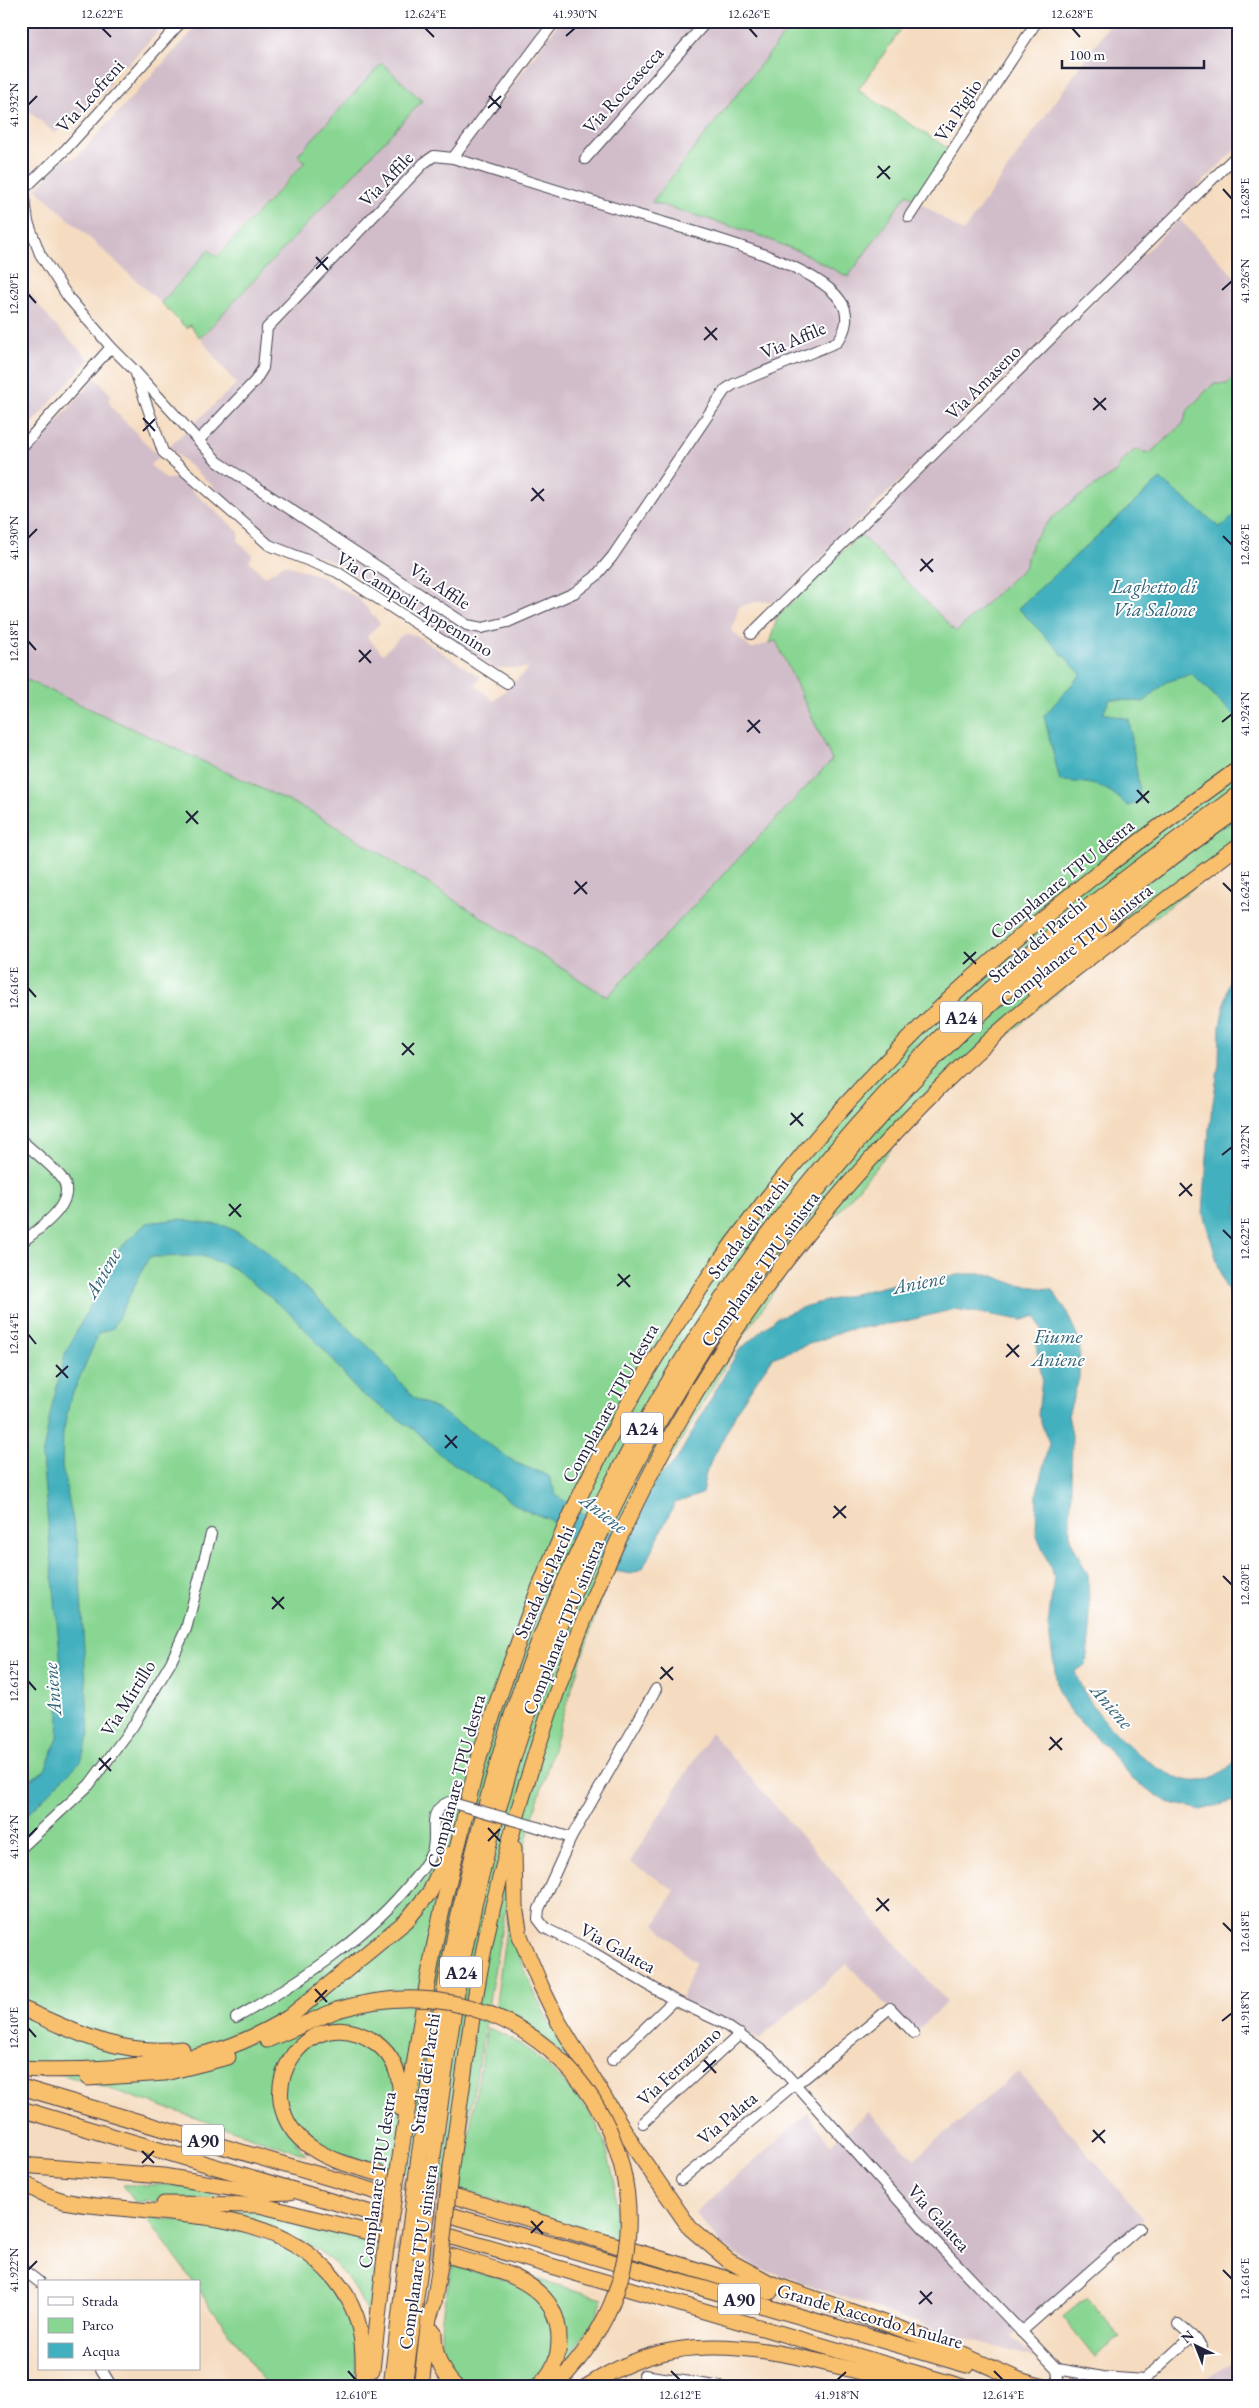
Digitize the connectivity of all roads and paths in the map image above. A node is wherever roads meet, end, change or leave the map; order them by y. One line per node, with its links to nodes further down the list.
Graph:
1 (182, 21): 9 (street, Via Leofreni)
2 (556, 21): 6 (street)
3 (707, 21): 7 (street, Via Roccasecca)
4 (1037, 21): 10 (street, Via Piglio)
5 (1238, 154): 15 (street, Via Amaseno)
6 (453, 158): 13 (street, Via Affile); 13 (street, Via Affile)
7 (585, 159)
8 (21, 170): 9 (street, Via Campoli Appennino)
9 (22, 191): 11 (street, Via Campoli Appennino)
10 (909, 217)
11 (111, 347): 12 (street, Via Campoli Appennino); 14 (street)
12 (134, 371): 13 (street, Via Affile); 16 (street, Via Campoli Appennino)
13 (199, 440)
14 (21, 448)
15 (751, 634)
16 (507, 683)
17 (1238, 769): 28 (highway, Complanare TPU destra)
18 (1238, 794): 25 (highway, Strada dei Parchi / A24)
19 (1238, 810): 25 (highway, Strada dei Parchi / A24)
20 (1238, 817): 22 (highway)
21 (1238, 846): 22 (highway, Complanare TPU sinistra)
22 (948, 1079): 29 (highway, Complanare TPU sinistra)
23 (21, 1140): 24 (street)
24 (21, 1243)
25 (734, 1290): 46 (highway, Strada dei Parchi / A24)
26 (211, 1534): 31 (street, Via Mirtillo)
27 (656, 1689): 30 (street, Via Galatea)
28 (478, 1760): 32 (highway); 45 (highway, Complanare TPU destra)
29 (514, 1829): 60 (highway, Complanare TPU sinistra, bridge); 63 (highway)
30 (571, 1838): 33 (street, Via Galatea); 35 (street, bridge)
31 (21, 1848)
32 (324, 1987): 34 (highway); 39 (highway)
33 (674, 2000): 37 (street, Via Galatea); 38 (street)
34 (21, 2008)
35 (236, 2018)
36 (914, 2033): 41 (street, Via Palata)
37 (740, 2034): 41 (street, Via Galatea); 44 (street, Via Ferrazzano)
38 (612, 2060)
39 (21, 2069)
40 (21, 2073): 80 (highway, bridge)
41 (796, 2082): 49 (street, Via Palata); 66 (street, Via Galatea)
42 (21, 2087): 52 (highway, A90)
43 (21, 2110): 51 (highway, A90)
44 (643, 2123)
45 (402, 2145): 48 (highway); 74 (highway, Complanare TPU destra, bridge)
46 (425, 2159): 75 (highway, Strada dei Parchi / A24, bridge); 76 (highway, Strada dei Parchi / A24, bridge)
47 (21, 2165): 51 (highway)
48 (384, 2175)
49 (681, 2180)
50 (21, 2181): 54 (highway)
51 (298, 2191): 55 (highway, A90)
52 (384, 2194)
53 (457, 2196): 63 (highway)
54 (128, 2209): 58 (highway); 73 (highway)
55 (381, 2216)
56 (454, 2216): 71 (highway, Grande Raccordo Anulare / A90)
57 (1139, 2228): 66 (street)
58 (376, 2234)
59 (452, 2237): 84 (highway, A90)
60 (445, 2261): 64 (highway, Complanare TPU sinistra); 79 (highway)
61 (21, 2268): 62 (street)
62 (38, 2281)
63 (818, 2302): 71 (highway)
64 (434, 2303): 77 (highway, Complanare TPU sinistra); 78 (highway)
65 (1178, 2324): 67 (street)
66 (1021, 2332): 67 (street, Via Galatea)
67 (1192, 2336): 68 (street)
68 (1201, 2346)
69 (102, 2370): 72 (street)
70 (644, 2375): 82 (street)
71 (1024, 2382): 85 (highway, Grande Raccordo Anulare / A90)
72 (112, 2387)
73 (362, 2387)
74 (369, 2387)
75 (392, 2387)
76 (404, 2387)
77 (421, 2387)
78 (456, 2387)
79 (537, 2387)
80 (554, 2387)
81 (586, 2387): 83 (highway)
82 (722, 2387)
83 (919, 2387)
84 (963, 2387)
85 (1044, 2387)

